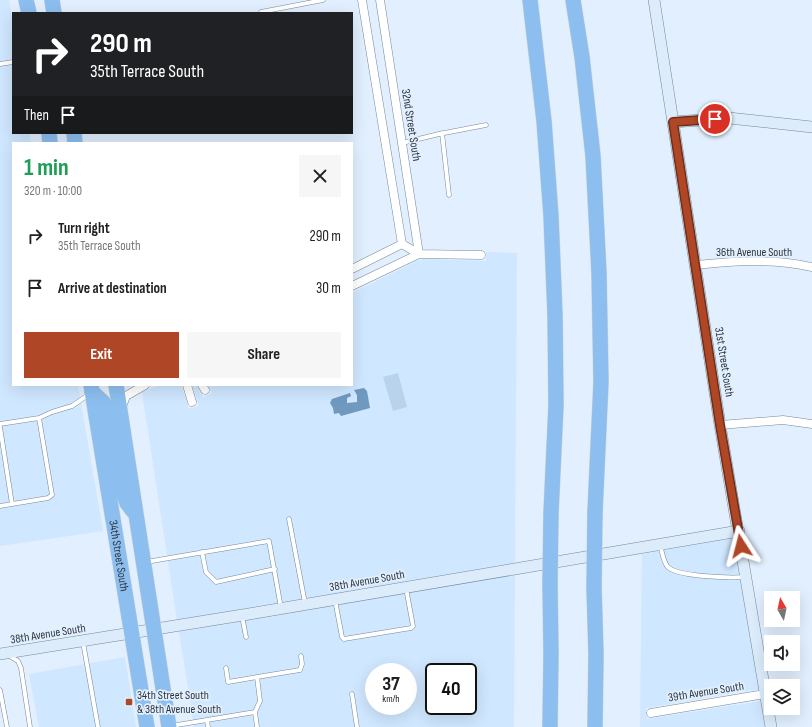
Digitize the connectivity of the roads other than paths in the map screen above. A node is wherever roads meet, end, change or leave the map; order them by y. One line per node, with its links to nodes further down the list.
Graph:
1 (26, 0): 9 (highway)
2 (52, 0): 10 (highway)
3 (323, 0): 11 (lane)
4 (362, 0): 20 (street)
5 (380, 0): 18 (street, 32nd Street South)
6 (530, 0): 76 (highway, bridge)
7 (573, 0): 77 (highway, bridge)
8 (654, 0): 14 (street, 31st Street South)
9 (29, 12)
10 (54, 12)
11 (261, 12)
12 (12, 62): 13 (lane)
13 (0, 64)
14 (673, 122): 16 (street); 23 (street, 31st Street South)
15 (486, 125): 17 (lane)
16 (812, 127)
17 (442, 133): 18 (lane); 19 (lane)
18 (402, 143): 21 (street, 32nd Street South)
19 (449, 196)
20 (402, 244): 21 (street); 25 (street)
21 (419, 254): 22 (street); 26 (street)
22 (481, 255)
23 (696, 265): 24 (street, 36th Avenue South); 35 (street, 31st Street South)
24 (812, 267)
25 (353, 268)
26 (353, 286)
27 (116, 386): 32 (highway, 34th Street South)
28 (143, 386): 32 (street)
29 (187, 386): 31 (street)
30 (91, 389): 33 (lane); 39 (highway); 53 (highway, 34th Street South)
31 (192, 402)
32 (121, 414): 39 (highway, 34th Street South)
33 (40, 418): 36 (lane); 37 (lane)
34 (812, 424): 35 (street)
35 (720, 425): 41 (street, 31st Street South)
36 (0, 426): 37 (lane)
37 (12, 504): 38 (lane)
38 (0, 506)
39 (137, 516): 44 (highway, 34th Street South)
40 (289, 519): 49 (lane)
41 (739, 531): 42 (street, 38th Avenue South); 46 (street, 31st Street South)
42 (660, 545): 46 (lane); 47 (street, 38th Avenue South)
43 (202, 552): 44 (lane); 45 (lane); 45 (lane)
44 (144, 562): 52 (highway, 34th Street South)
45 (275, 569): 50 (lane)
46 (746, 577): 60 (street, 31st Street South)
47 (406, 588): 48 (street, 38th Avenue South); 48 (lane)
48 (335, 600): 49 (street, 38th Avenue South)
49 (305, 605): 50 (street, 38th Avenue South)
50 (281, 609): 51 (street, 38th Avenue South)
51 (242, 615): 52 (street, 38th Avenue South); 54 (lane)
52 (154, 630): 53 (street, 38th Avenue South); 68 (highway, 34th Street South)
53 (131, 634): 55 (street, 38th Avenue South); 72 (highway, 34th Street South)
54 (246, 637)
55 (83, 641): 56 (street, 38th Avenue South); 71 (lane)
56 (3, 654): 70 (lane)
57 (301, 656): 59 (lane)
58 (226, 668): 59 (lane)
59 (257, 677): 64 (lane)
60 (764, 688)
61 (0, 690): 69 (lane)
62 (352, 694): 75 (lane)
63 (764, 694): 65 (street, 39th Avenue South)
64 (255, 712): 67 (lane); 74 (lane)
65 (651, 713)
66 (769, 715): 78 (street, 31st Street South)
67 (207, 720): 68 (lane); 73 (lane)
68 (169, 726)
69 (7, 727)
70 (30, 727)
71 (98, 727)
72 (147, 727)
73 (208, 727)
74 (257, 727)
75 (357, 727)
76 (550, 727)
77 (595, 727)
78 (771, 727)

